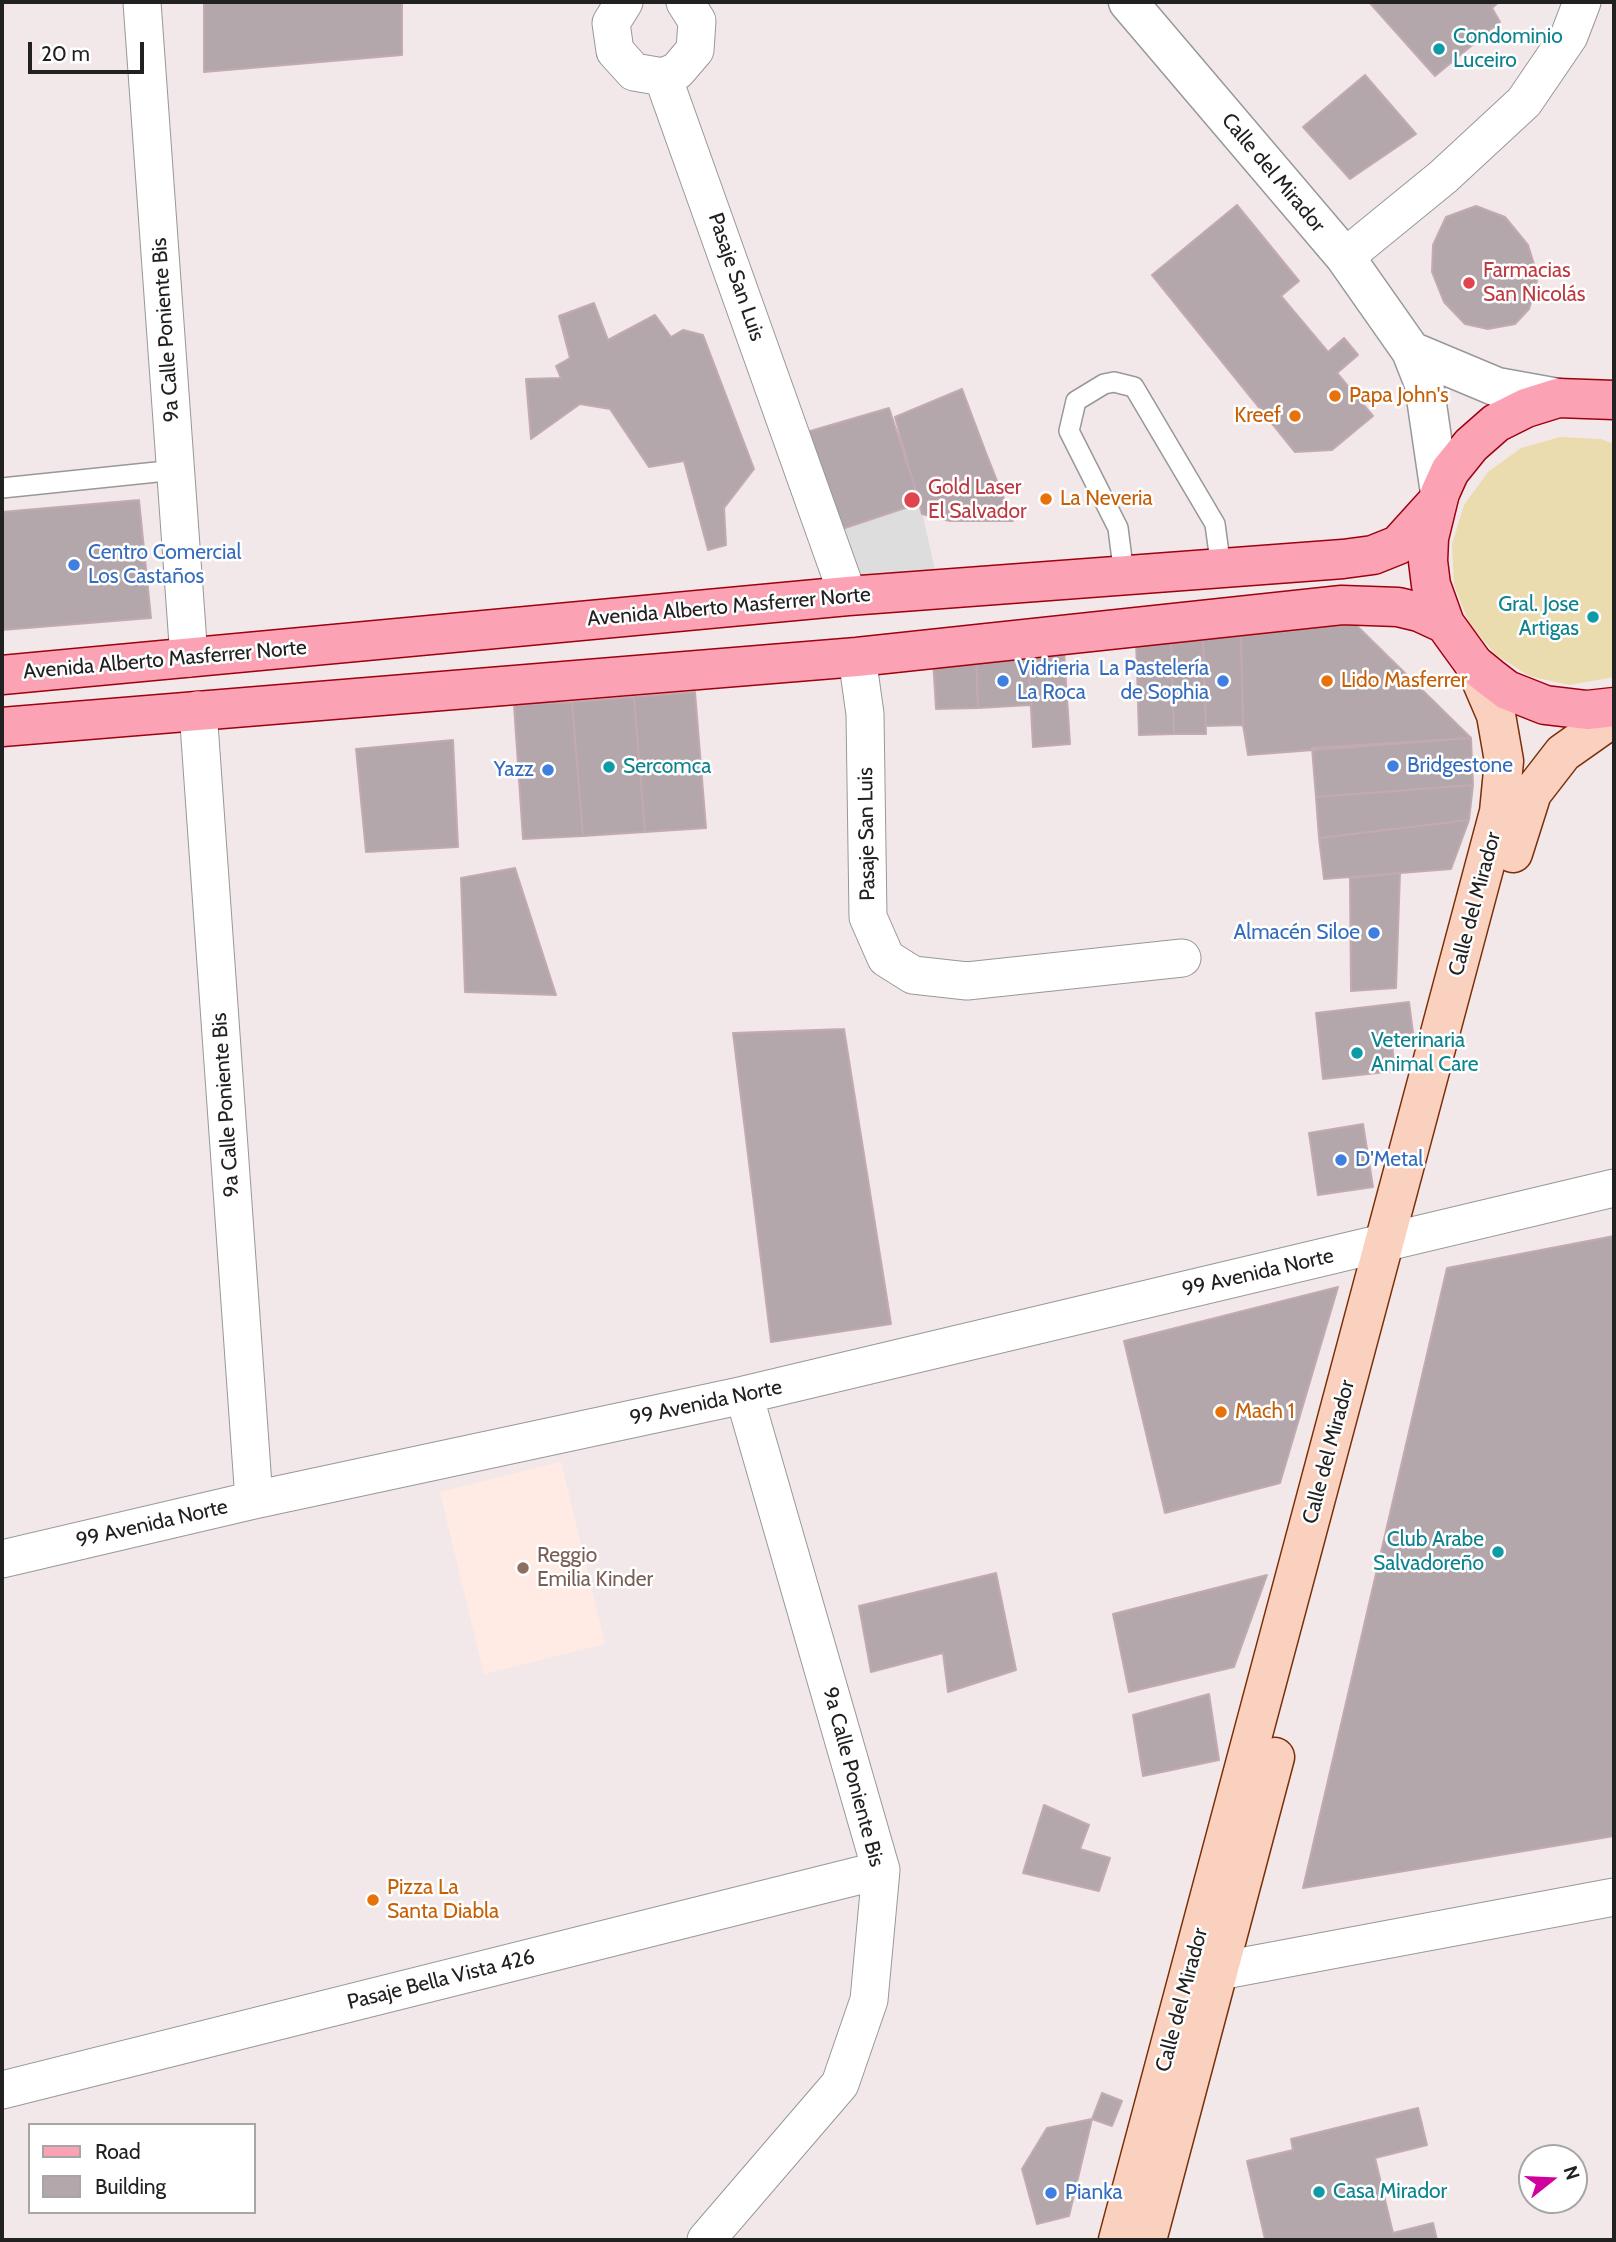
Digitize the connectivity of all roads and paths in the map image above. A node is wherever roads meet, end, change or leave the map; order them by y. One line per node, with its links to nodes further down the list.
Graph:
1 (142, 2): 11 (street, 9a Calle Poniente Bis)
2 (624, 2): 6 (street)
3 (685, 2): 6 (street)
4 (1128, 2): 7 (street, Calle del Mirador)
5 (1583, 2): 7 (street)
6 (663, 77): 16 (street, Pasaje San Luis)
7 (1345, 257): 8 (street, Calle del Mirador)
8 (1411, 351): 9 (street); 13 (street, Calle del Mirador)
9 (1558, 398): 10 (main road); 13 (main road)
10 (1614, 400)
11 (176, 470): 12 (lane); 19 (street, 9a Calle Poniente Bis)
12 (2, 488)
13 (1438, 497): 14 (main road, Avenida Alberto Masferrer Norte); 17 (main road)
14 (1221, 568): 15 (main road, Avenida Alberto Masferrer Norte); 15 (lane)
15 (1124, 575): 16 (main road, Avenida Alberto Masferrer Norte)
16 (848, 596): 19 (main road, Avenida Alberto Masferrer Norte)
17 (1445, 624): 18 (main road); 20 (main road)
18 (858, 657): 23 (main road); 26 (street, Pasaje San Luis)
19 (189, 658): 21 (main road, Avenida Alberto Masferrer Norte)
20 (1474, 664): 22 (main road); 28 (main road, Calle del Mirador)
21 (2, 675)
22 (1614, 707)
23 (198, 710): 25 (main road); 30 (street, 9a Calle Poniente Bis)
24 (1614, 717): 28 (main road, Calle del Mirador)
25 (2, 727)
26 (1182, 958)
27 (1614, 1188): 28 (street, 99 Avenida Norte)
28 (1397, 1240): 29 (street, 99 Avenida Norte); 34 (main road, Calle del Mirador); 37 (main road, Calle del Mirador)
29 (744, 1395): 30 (street, 99 Avenida Norte); 32 (street, 9a Calle Poniente Bis)
30 (254, 1500): 31 (street, 99 Avenida Norte)
31 (2, 1559)
32 (881, 1870): 35 (street, Pasaje Bella Vista 426); 36 (street, 9a Calle Poniente Bis)
33 (1614, 1897): 34 (street)
34 (1219, 1971): 38 (main road, Calle del Mirador)
35 (2, 2090)
36 (706, 2240)
37 (1118, 2240)
38 (1147, 2240)

